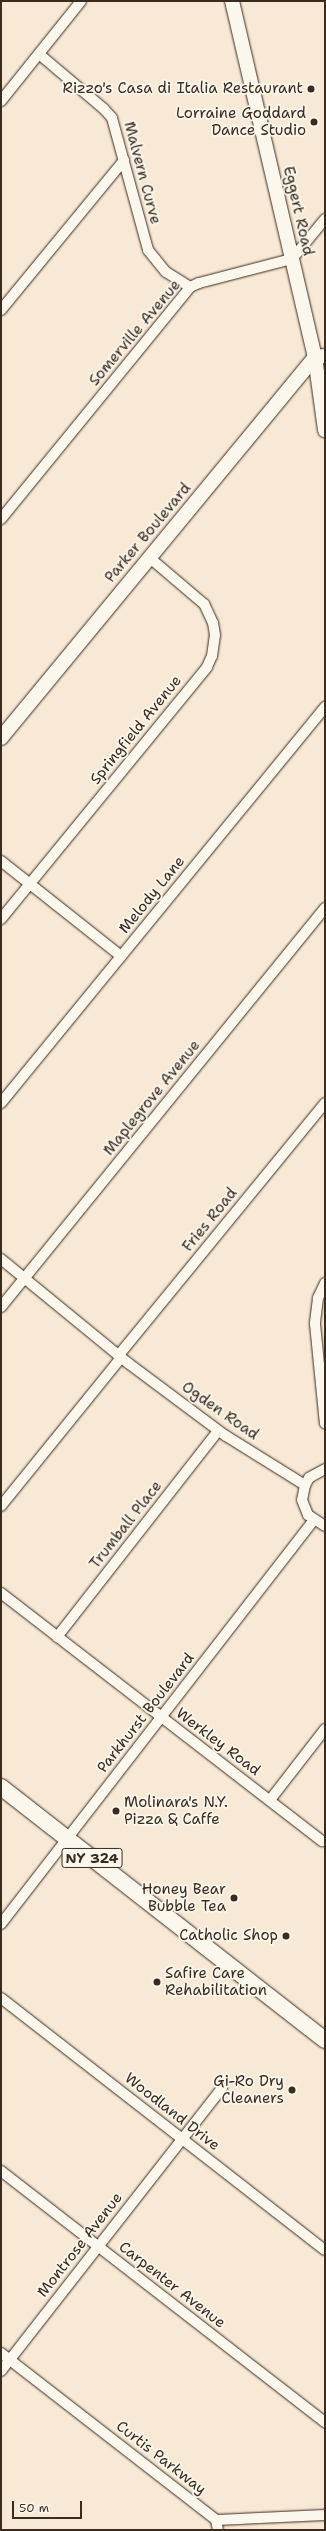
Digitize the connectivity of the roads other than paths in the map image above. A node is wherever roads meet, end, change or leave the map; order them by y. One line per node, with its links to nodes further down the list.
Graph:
1 (81, 1): 3 (street)
2 (232, 1): 7 (street, Eggert Road)
3 (39, 54): 4 (street); 5 (street, Malvern Curve)
4 (1, 101)
5 (124, 160): 8 (street, Malvern Curve); 9 (street)
6 (325, 219): 7 (street)
7 (292, 259): 8 (street, Somerville Avenue); 10 (street, Eggert Road)
8 (190, 288): 12 (street, Somerville Avenue)
9 (1, 310)
10 (320, 357): 11 (street, Eggert Road); 13 (street, Parker Boulevard)
11 (325, 430)
12 (1, 520)
13 (150, 558): 15 (street, Parker Boulevard); 17 (street, Springfield Avenue)
14 (325, 706): 20 (street, Melody Lane)
15 (1, 738)
16 (1, 860): 17 (street)
17 (30, 884): 19 (street, Springfield Avenue); 20 (street)
18 (325, 908): 24 (street, Maplegrove Avenue)
19 (1, 919)
20 (121, 956): 21 (street, Melody Lane)
21 (1, 1103)
22 (325, 1103): 27 (street, Fries Road)
23 (1, 1259): 24 (street, Ogden Road)
24 (24, 1278): 26 (street, Maplegrove Avenue); 27 (street, Ogden Road)
25 (325, 1283): 28 (street)
26 (1, 1307)
27 (120, 1357): 29 (street, Ogden Road); 32 (street, Fries Road)
28 (325, 1424)
29 (218, 1431): 31 (street, Ogden Road); 36 (street, Trumball Place)
30 (325, 1469): 31 (street)
31 (305, 1485): 33 (street)
32 (1, 1506)
33 (314, 1520): 34 (street); 37 (street, Parkhurst Boulevard)
34 (325, 1526)
35 (1, 1593): 36 (street, Werkley Road)
36 (57, 1637): 37 (street, Werkley Road)
37 (162, 1718): 40 (street, Werkley Road); 41 (street, Parkhurst Boulevard)
38 (325, 1729): 40 (street)
39 (1, 1787): 41 (main road, NY 324)
40 (270, 1800): 42 (street, Werkley Road)
41 (67, 1838): 43 (street, Parkhurst Boulevard); 45 (main road, NY 324)
42 (322, 1841)
43 (1, 1924)
44 (1, 1998): 47 (street, Woodland Drive)
45 (325, 2040)
46 (222, 2088): 47 (street, Montrose Avenue)
47 (182, 2138): 49 (street, Montrose Avenue); 50 (street, Woodland Drive)
48 (1, 2171): 49 (street, Carpenter Avenue)
49 (98, 2246): 52 (street, Montrose Avenue); 54 (street, Carpenter Avenue)
50 (325, 2250)
51 (1, 2353): 52 (street, Curtis Parkway)
52 (10, 2360): 53 (street, Montrose Avenue); 56 (street, Curtis Parkway)
53 (1, 2371)
54 (325, 2422)
55 (325, 2515): 56 (street, Curtis Parkway)
56 (217, 2525)

